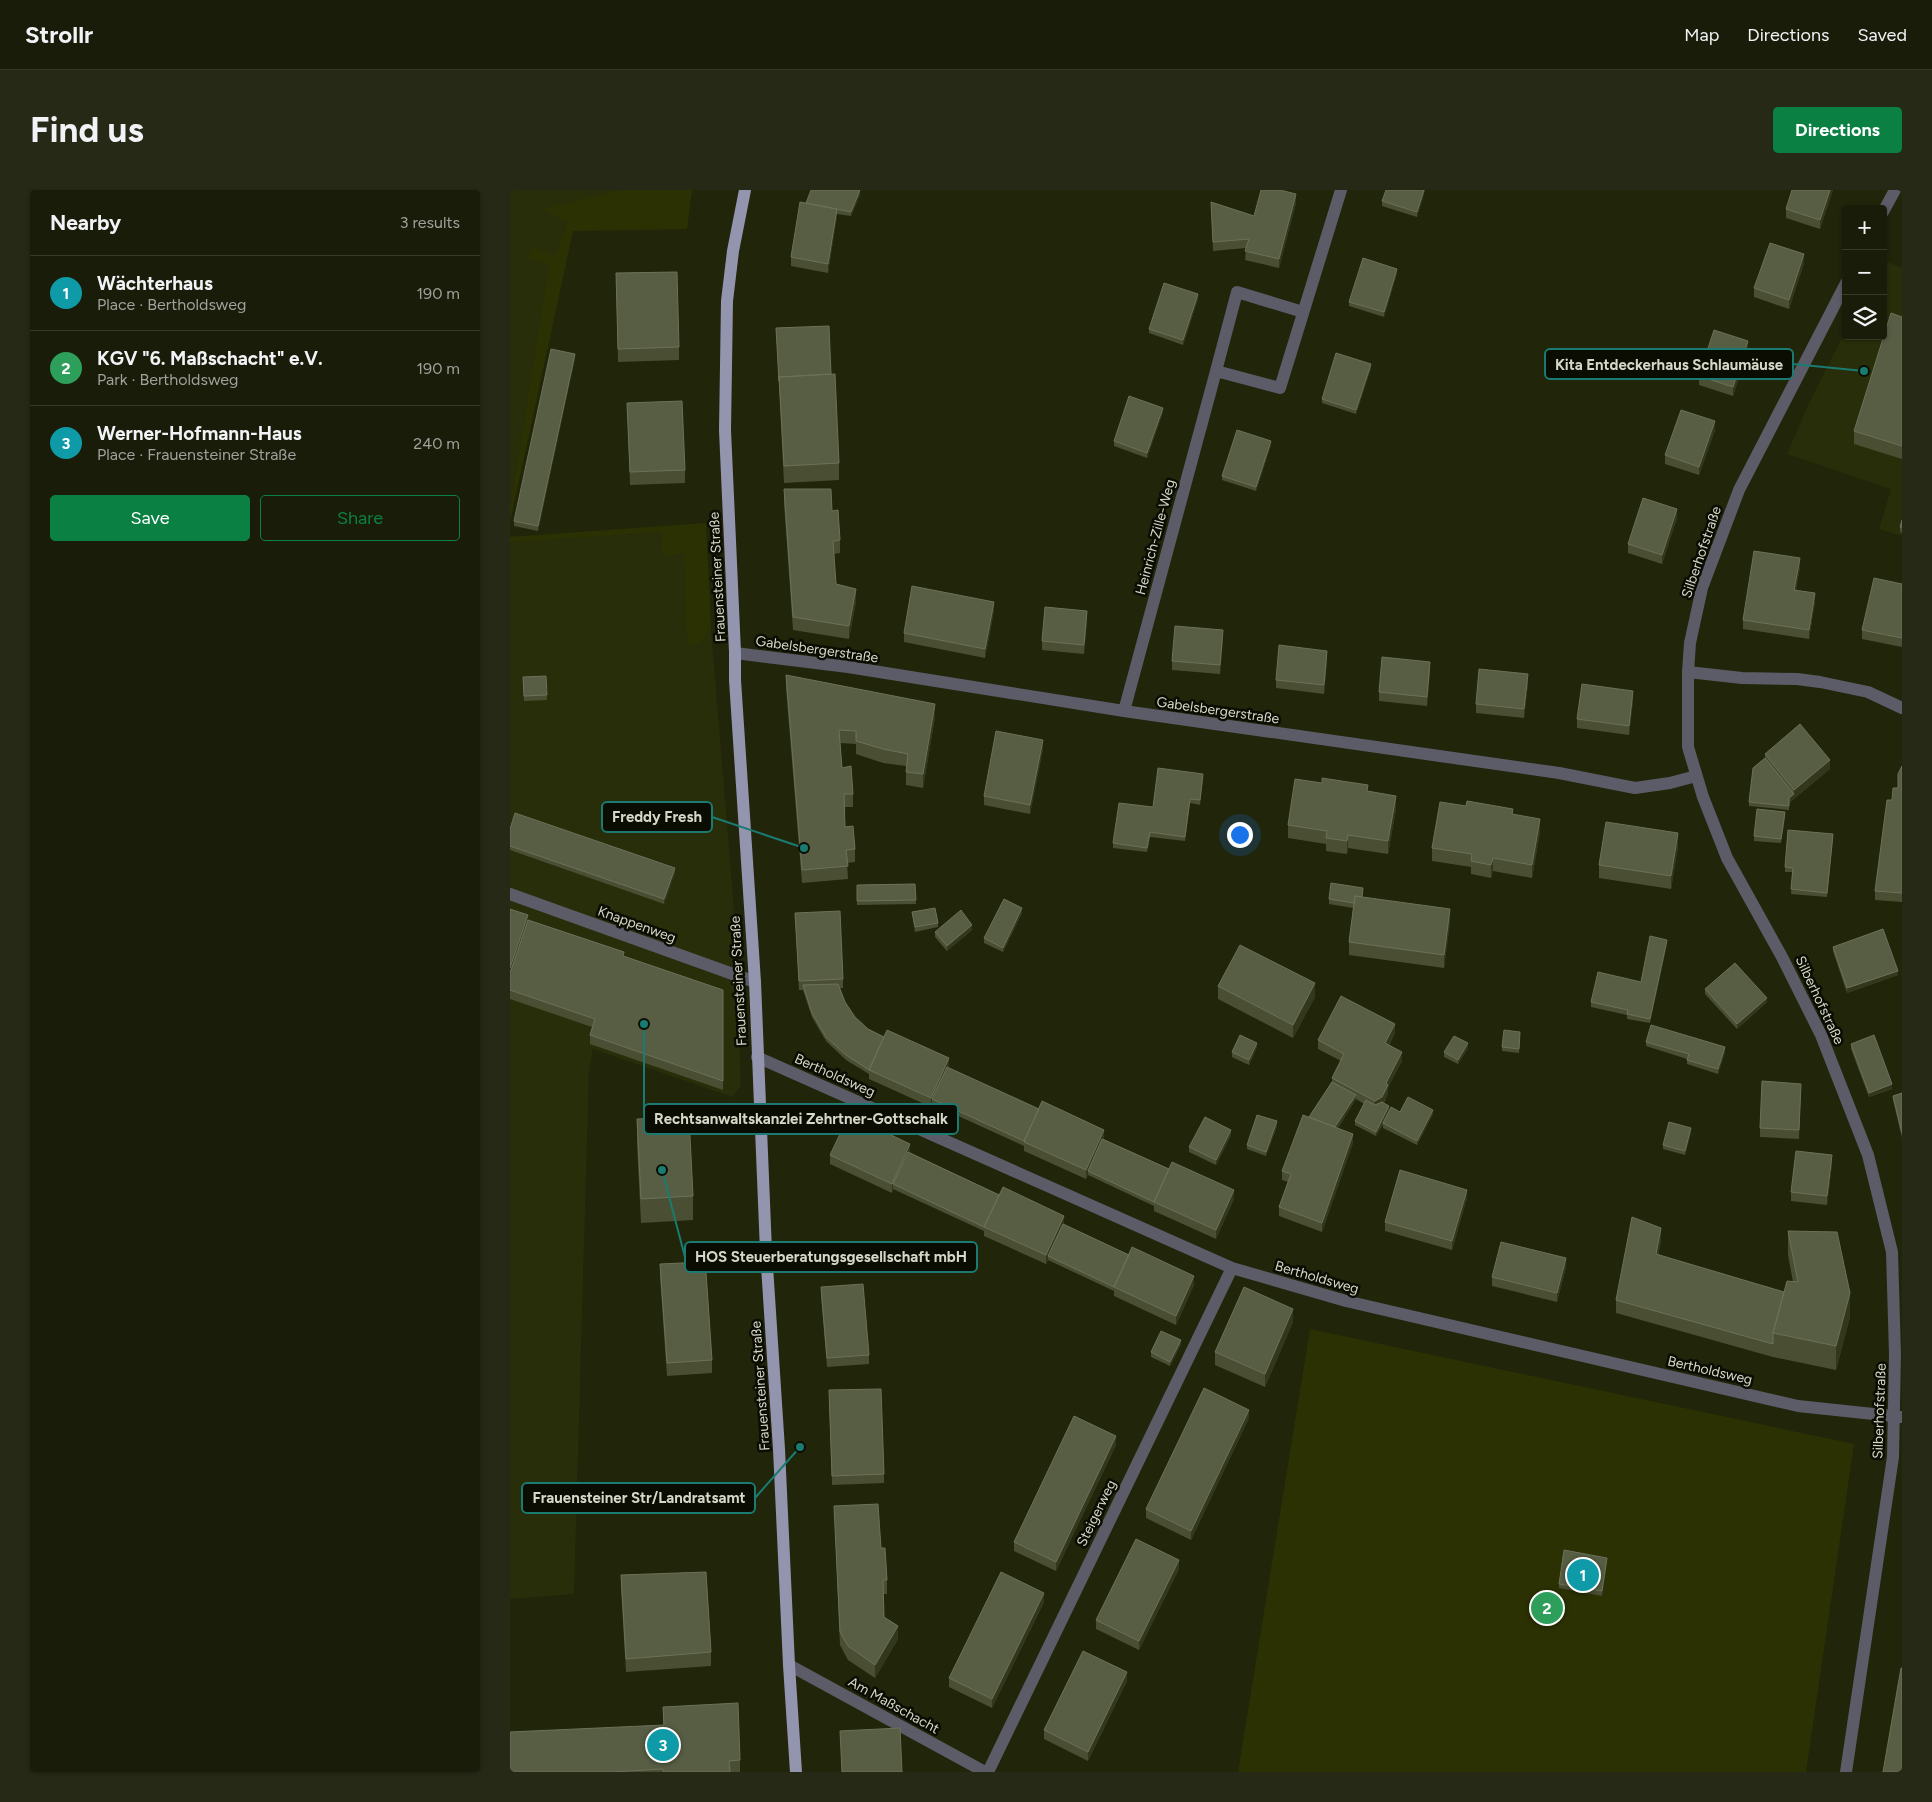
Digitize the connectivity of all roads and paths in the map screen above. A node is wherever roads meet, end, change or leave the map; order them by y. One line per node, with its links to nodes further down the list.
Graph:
1 (745, 190): 8 (main road, Frauensteiner Straße)
2 (1341, 190): 6 (street)
3 (1895, 190): 4 (street)
4 (1887, 205)
5 (1842, 291): 9 (street, Silberhofstraße)
6 (1303, 312): 7 (street); 7 (street, Heinrich-Zille-Weg)
7 (1216, 371): 11 (street, Heinrich-Zille-Weg)
8 (735, 653): 11 (street, Gabelsbergerstraße); 14 (main road, Frauensteiner Straße)
9 (1688, 672): 10 (street); 12 (street, Silberhofstraße)
10 (1902, 708)
11 (1124, 711): 12 (street, Gabelsbergerstraße)
12 (1696, 776): 17 (street, Silberhofstraße)
13 (510, 894): 14 (street, Knappenweg)
14 (754, 982): 15 (main road, Frauensteiner Straße)
15 (757, 1057): 16 (street, Bertholdsweg); 18 (main road, Frauensteiner Straße)
16 (1232, 1268): 17 (street, Bertholdsweg); 20 (street, Steigerweg)
17 (1898, 1416): 21 (street, Silberhofstraße)
18 (789, 1665): 19 (main road, Frauensteiner Straße); 20 (street, Am Maßschacht)
19 (796, 1772)
20 (986, 1772)
21 (1846, 1772)

